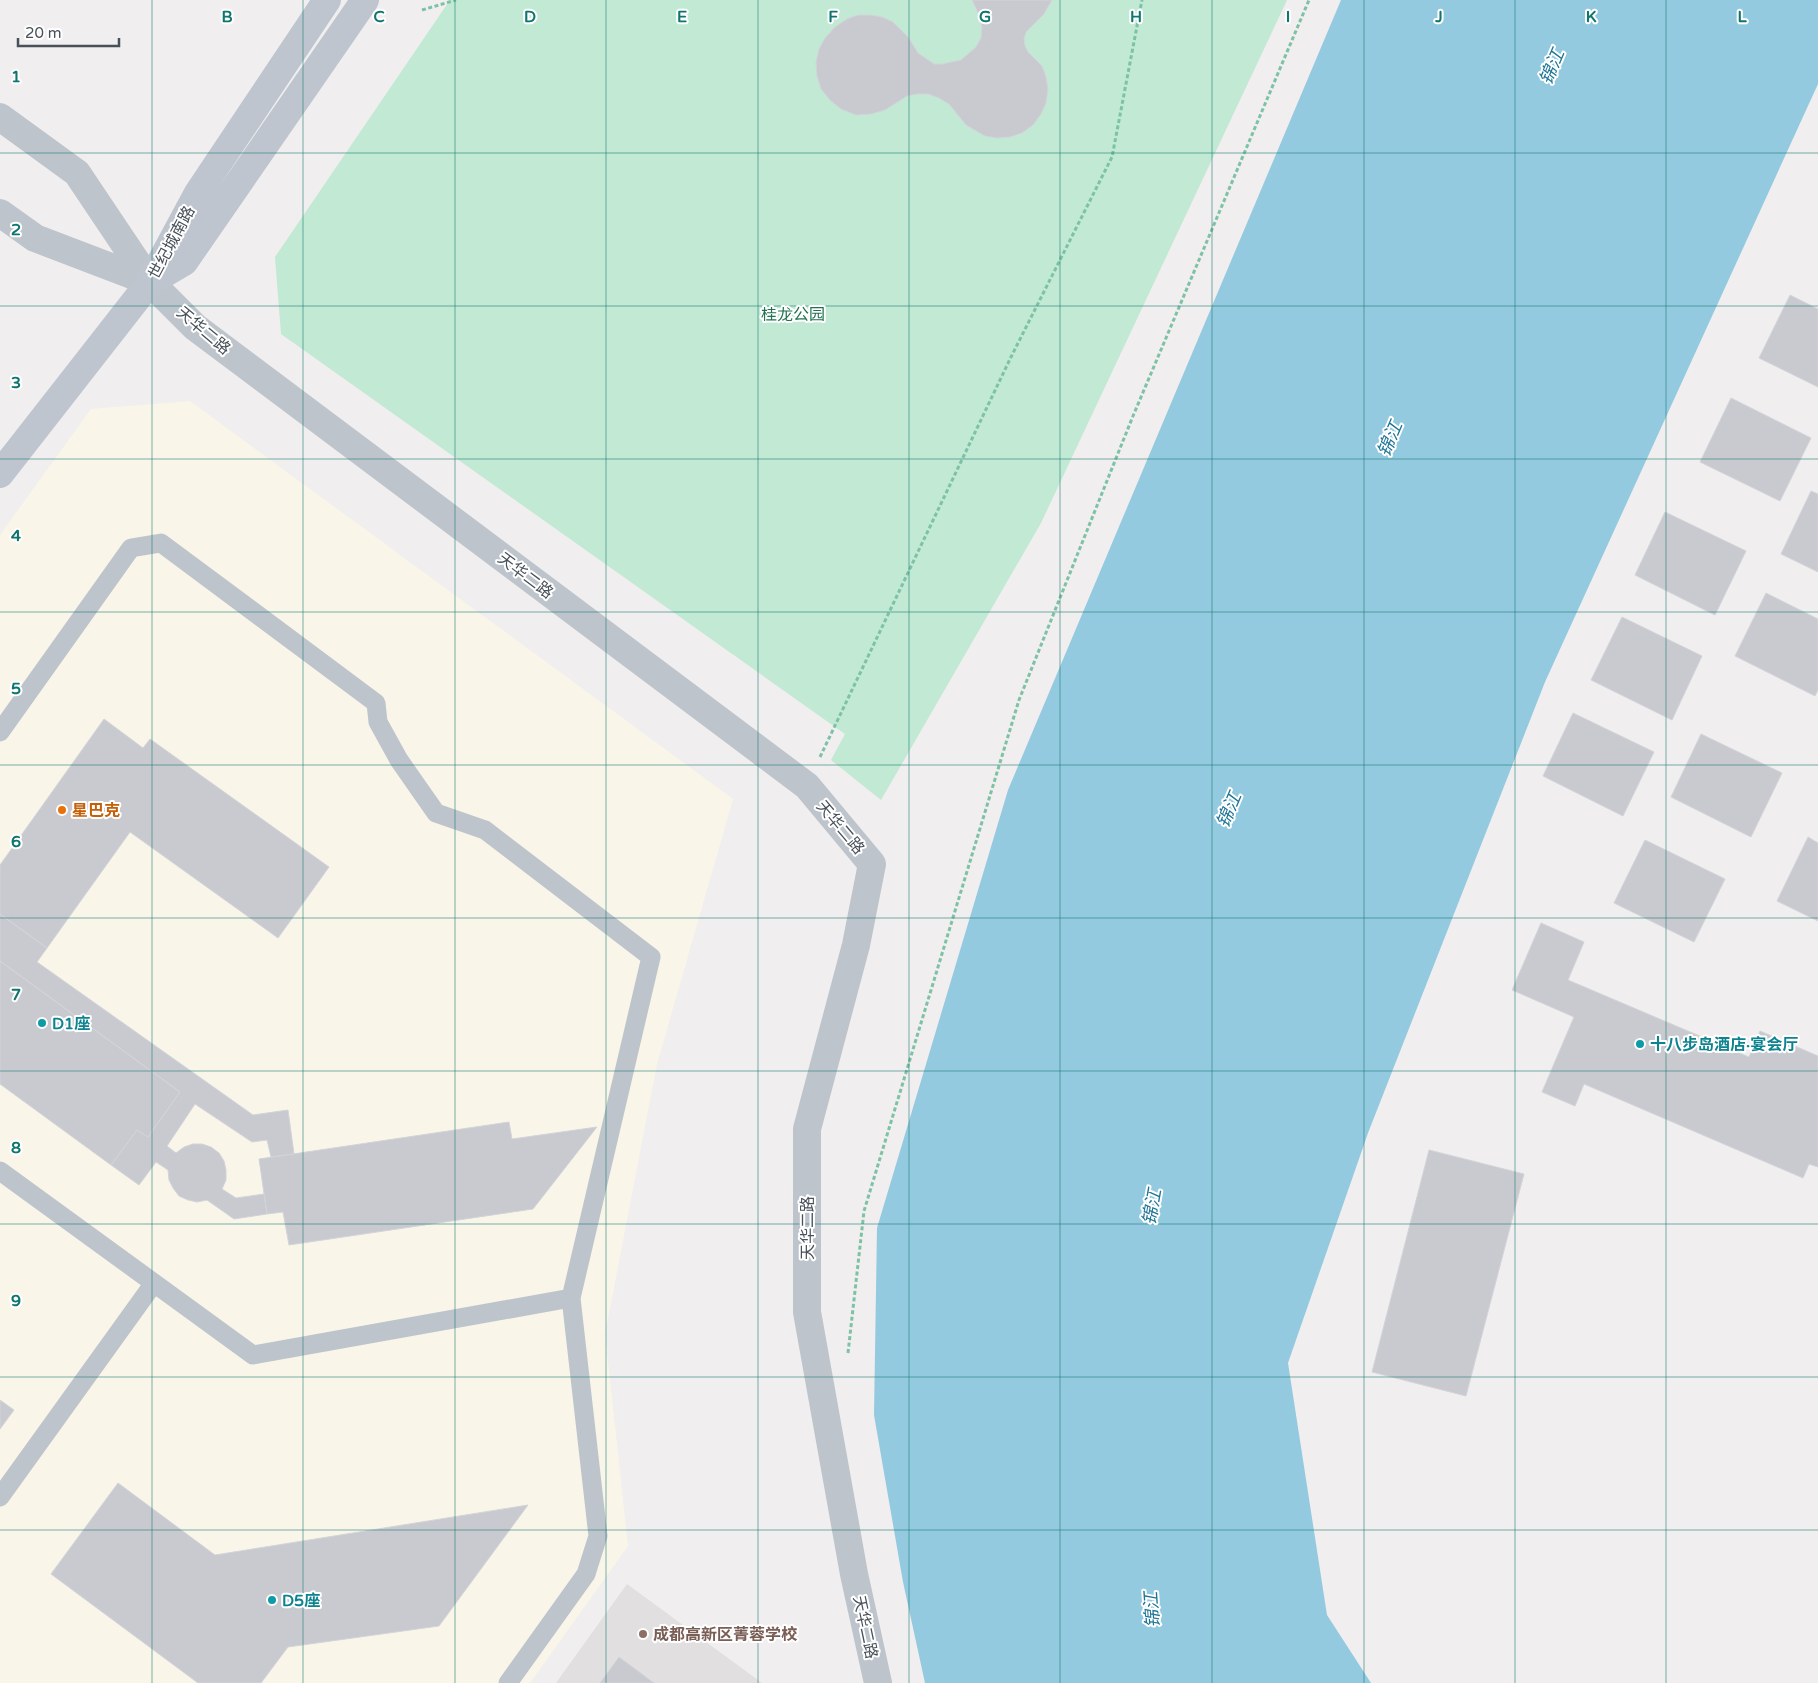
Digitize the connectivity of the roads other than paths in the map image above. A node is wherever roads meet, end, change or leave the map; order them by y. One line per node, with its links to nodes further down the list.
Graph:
1 (327, 0): 5 (main road, 世纪城南路)
2 (365, 0): 5 (main road)
3 (0, 117): 5 (street, 天华二路)
4 (0, 213): 5 (street, 天华二路)
5 (150, 282): 6 (main road, 世纪城南路); 13 (street, 天华二路)
6 (0, 474)
7 (0, 732): 10 (lane)
8 (0, 1171): 9 (lane)
9 (154, 1283): 10 (lane); 11 (lane)
10 (571, 1298): 12 (lane)
11 (0, 1497)
12 (508, 1683)
13 (878, 1683)

